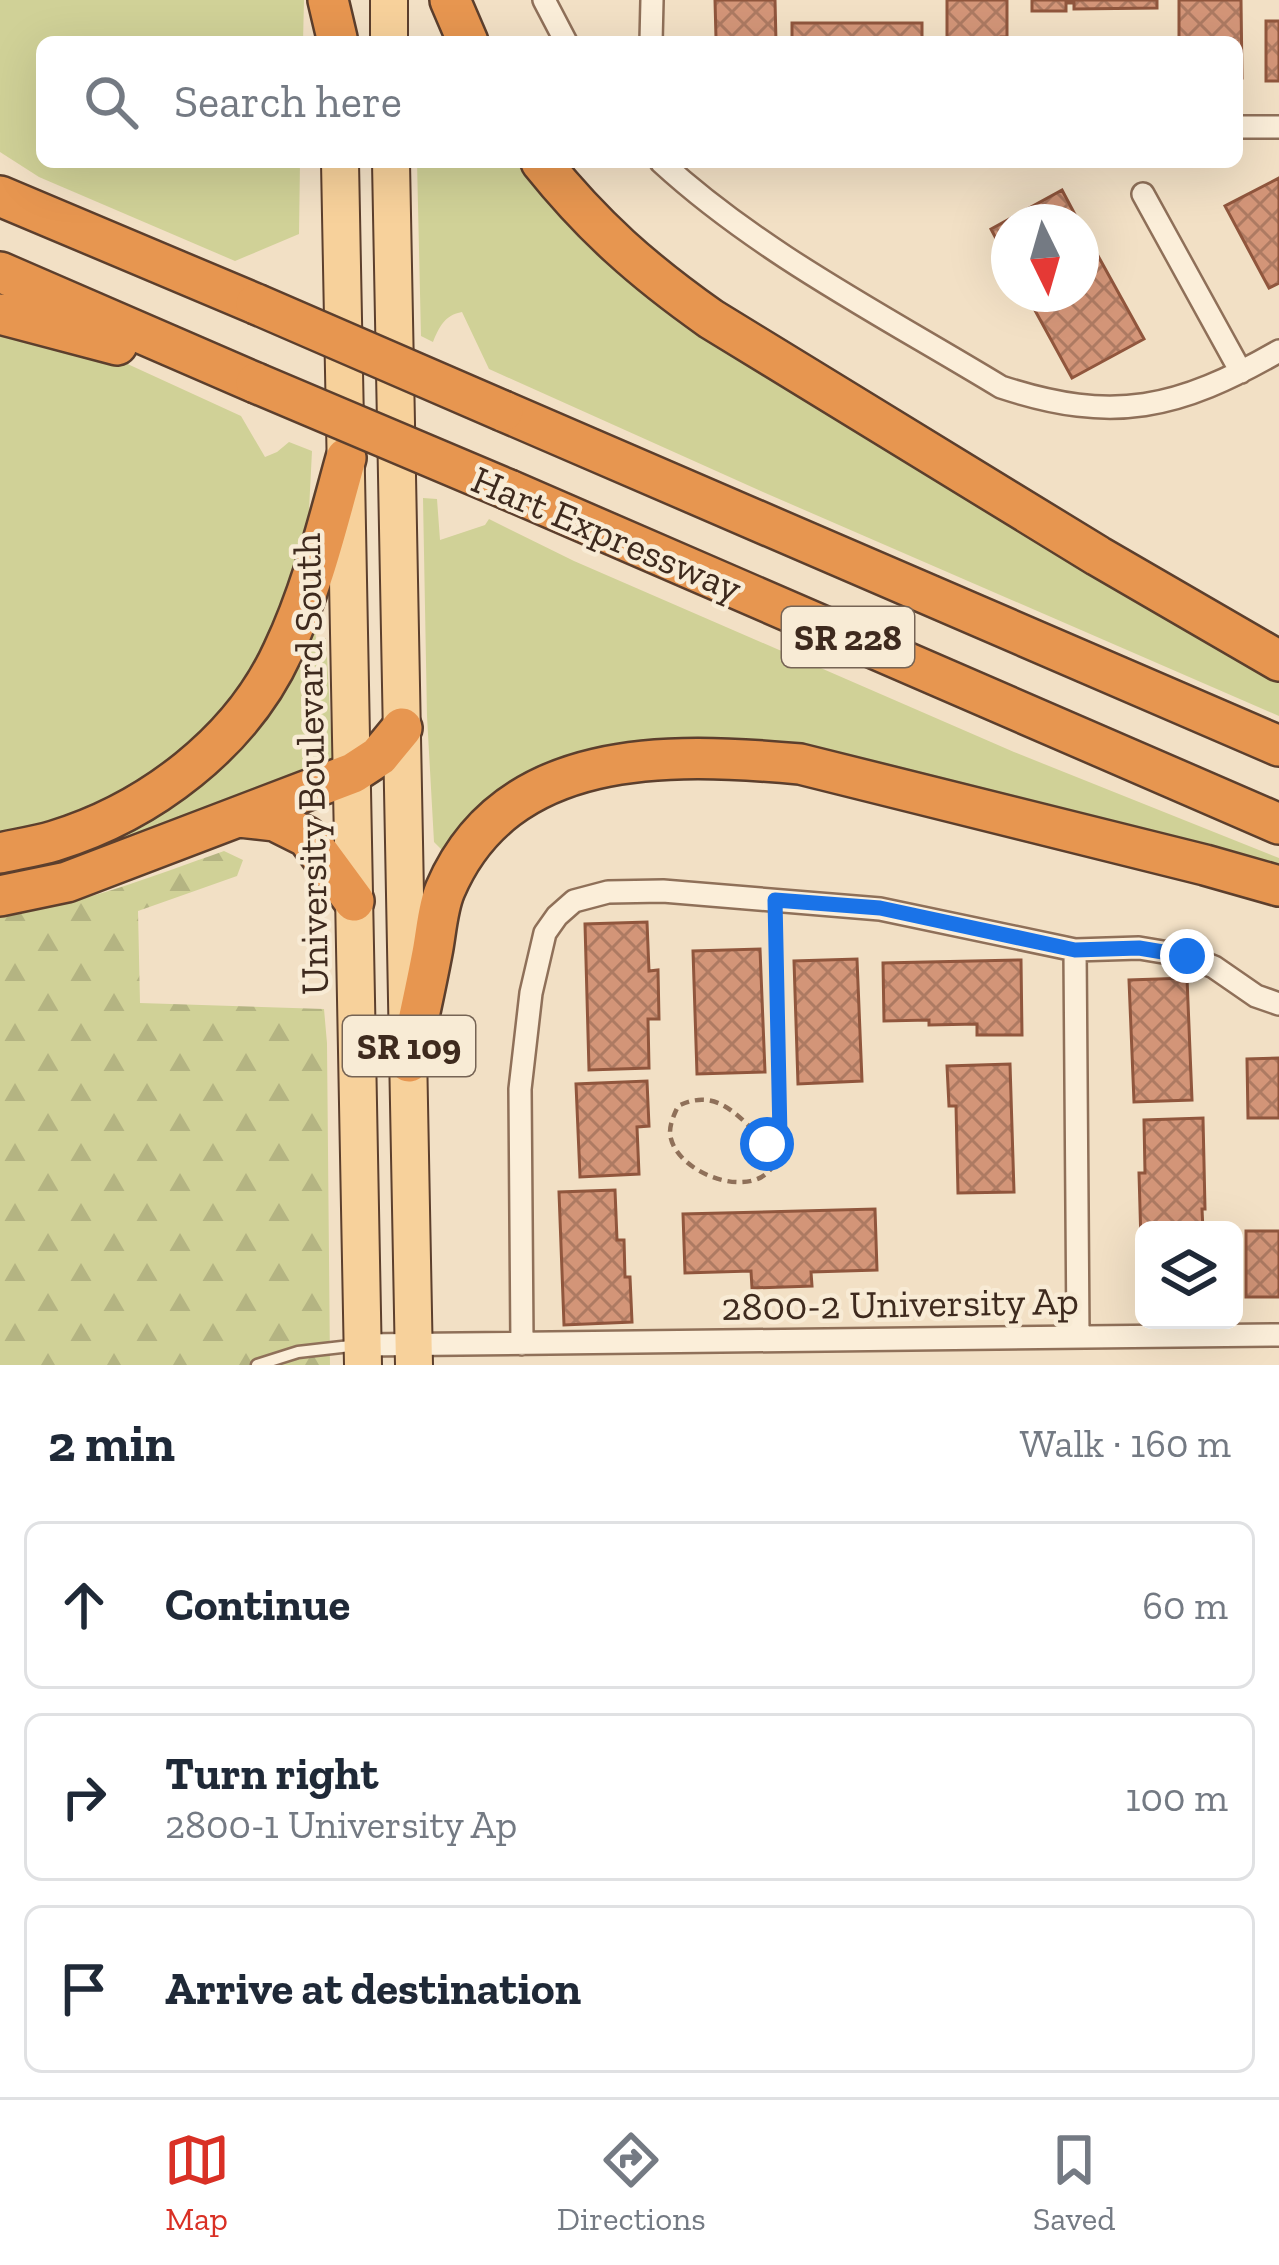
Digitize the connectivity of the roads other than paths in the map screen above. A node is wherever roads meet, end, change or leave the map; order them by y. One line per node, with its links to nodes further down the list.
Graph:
1 (389, 0): 5 (main road)
2 (450, 0): 6 (highway)
3 (544, 0): 7 (street)
4 (652, 0): 8 (street)
5 (389, 36)
6 (465, 36)
7 (563, 36)
8 (651, 36)
9 (1243, 127): 10 (street)
10 (1279, 127)
11 (340, 168): 24 (main road, University Boulevard South / SR 109)
12 (392, 168): 26 (main road, SR 109)
13 (546, 168): 25 (highway)
14 (669, 168): 22 (street)
15 (0, 176): 18 (highway)
16 (1144, 194): 22 (street)
17 (0, 196): 18 (highway, Hart Expressway / SR 228)
18 (79, 230): 27 (highway, Hart Expressway / SR 228, bridge)
19 (0, 272): 23 (highway, Hart Expressway / SR 228)
20 (0, 314): 23 (highway)
21 (1279, 351): 22 (street)
22 (1241, 372)
23 (256, 383): 30 (highway, Hart Expressway / SR 228, bridge)
24 (346, 458): 28 (main road, University Boulevard South / SR 109); 31 (highway)
25 (1279, 662)
26 (402, 728): 28 (highway); 37 (main road, SR 109)
27 (1279, 746)
28 (353, 773): 29 (highway); 34 (main road, University Boulevard South / SR 109)
29 (239, 817): 33 (highway); 34 (highway)
30 (1279, 824)
31 (0, 853)
32 (1279, 886): 37 (highway)
33 (0, 896)
34 (354, 901): 41 (main road, University Boulevard South / SR 109)
35 (1075, 950): 36 (street); 39 (street); 40 (street)
36 (1279, 1004)
37 (409, 1062): 42 (main road, SR 109)
38 (1279, 1335): 39 (street, 2800-2 University Ap)
39 (1078, 1336): 40 (street, 2800-2 University Ap)
40 (522, 1344): 42 (street, 2800-2 University Ap)
41 (363, 1355): 42 (street, 2800-2 University Ap); 43 (lane)
42 (414, 1355)
43 (256, 1365)

